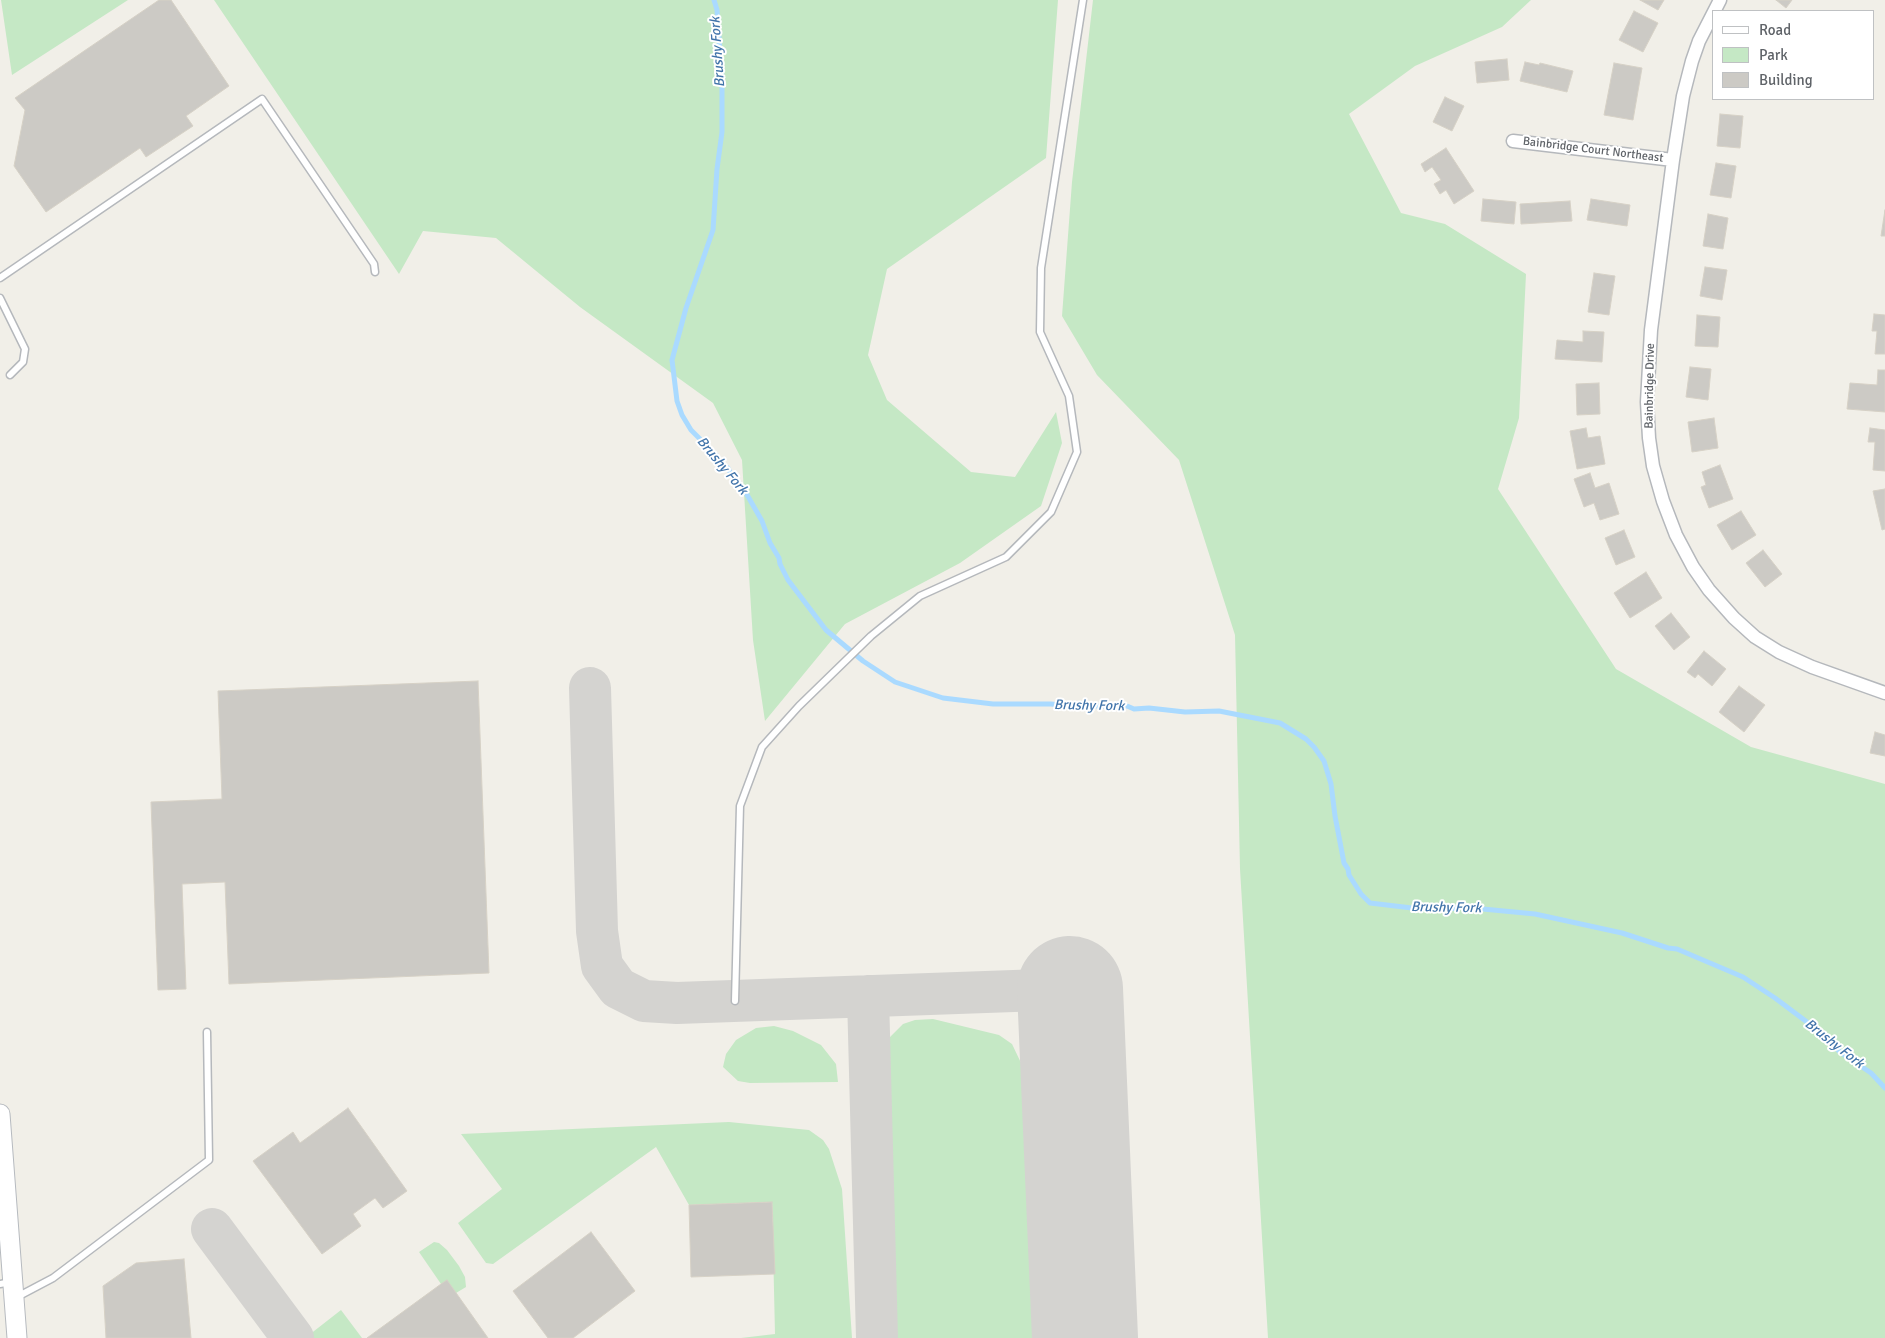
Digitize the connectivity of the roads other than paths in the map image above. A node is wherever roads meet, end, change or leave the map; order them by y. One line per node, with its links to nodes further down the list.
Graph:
1 (1083, 0): 10 (lane)
2 (1712, 16): 4 (street, Bainbridge Drive)
3 (1512, 141): 4 (street, Bainbridge Court Northeast)
4 (1673, 160): 9 (street, Bainbridge Drive)
5 (375, 272): 6 (lane)
6 (0, 278)
7 (0, 298): 8 (lane)
8 (10, 375)
9 (1885, 693)
10 (735, 1001)
11 (206, 1032): 14 (lane)
12 (0, 1114): 13 (main road)
13 (4, 1213): 14 (main road)
14 (9, 1288): 15 (main road)
15 (17, 1338)

